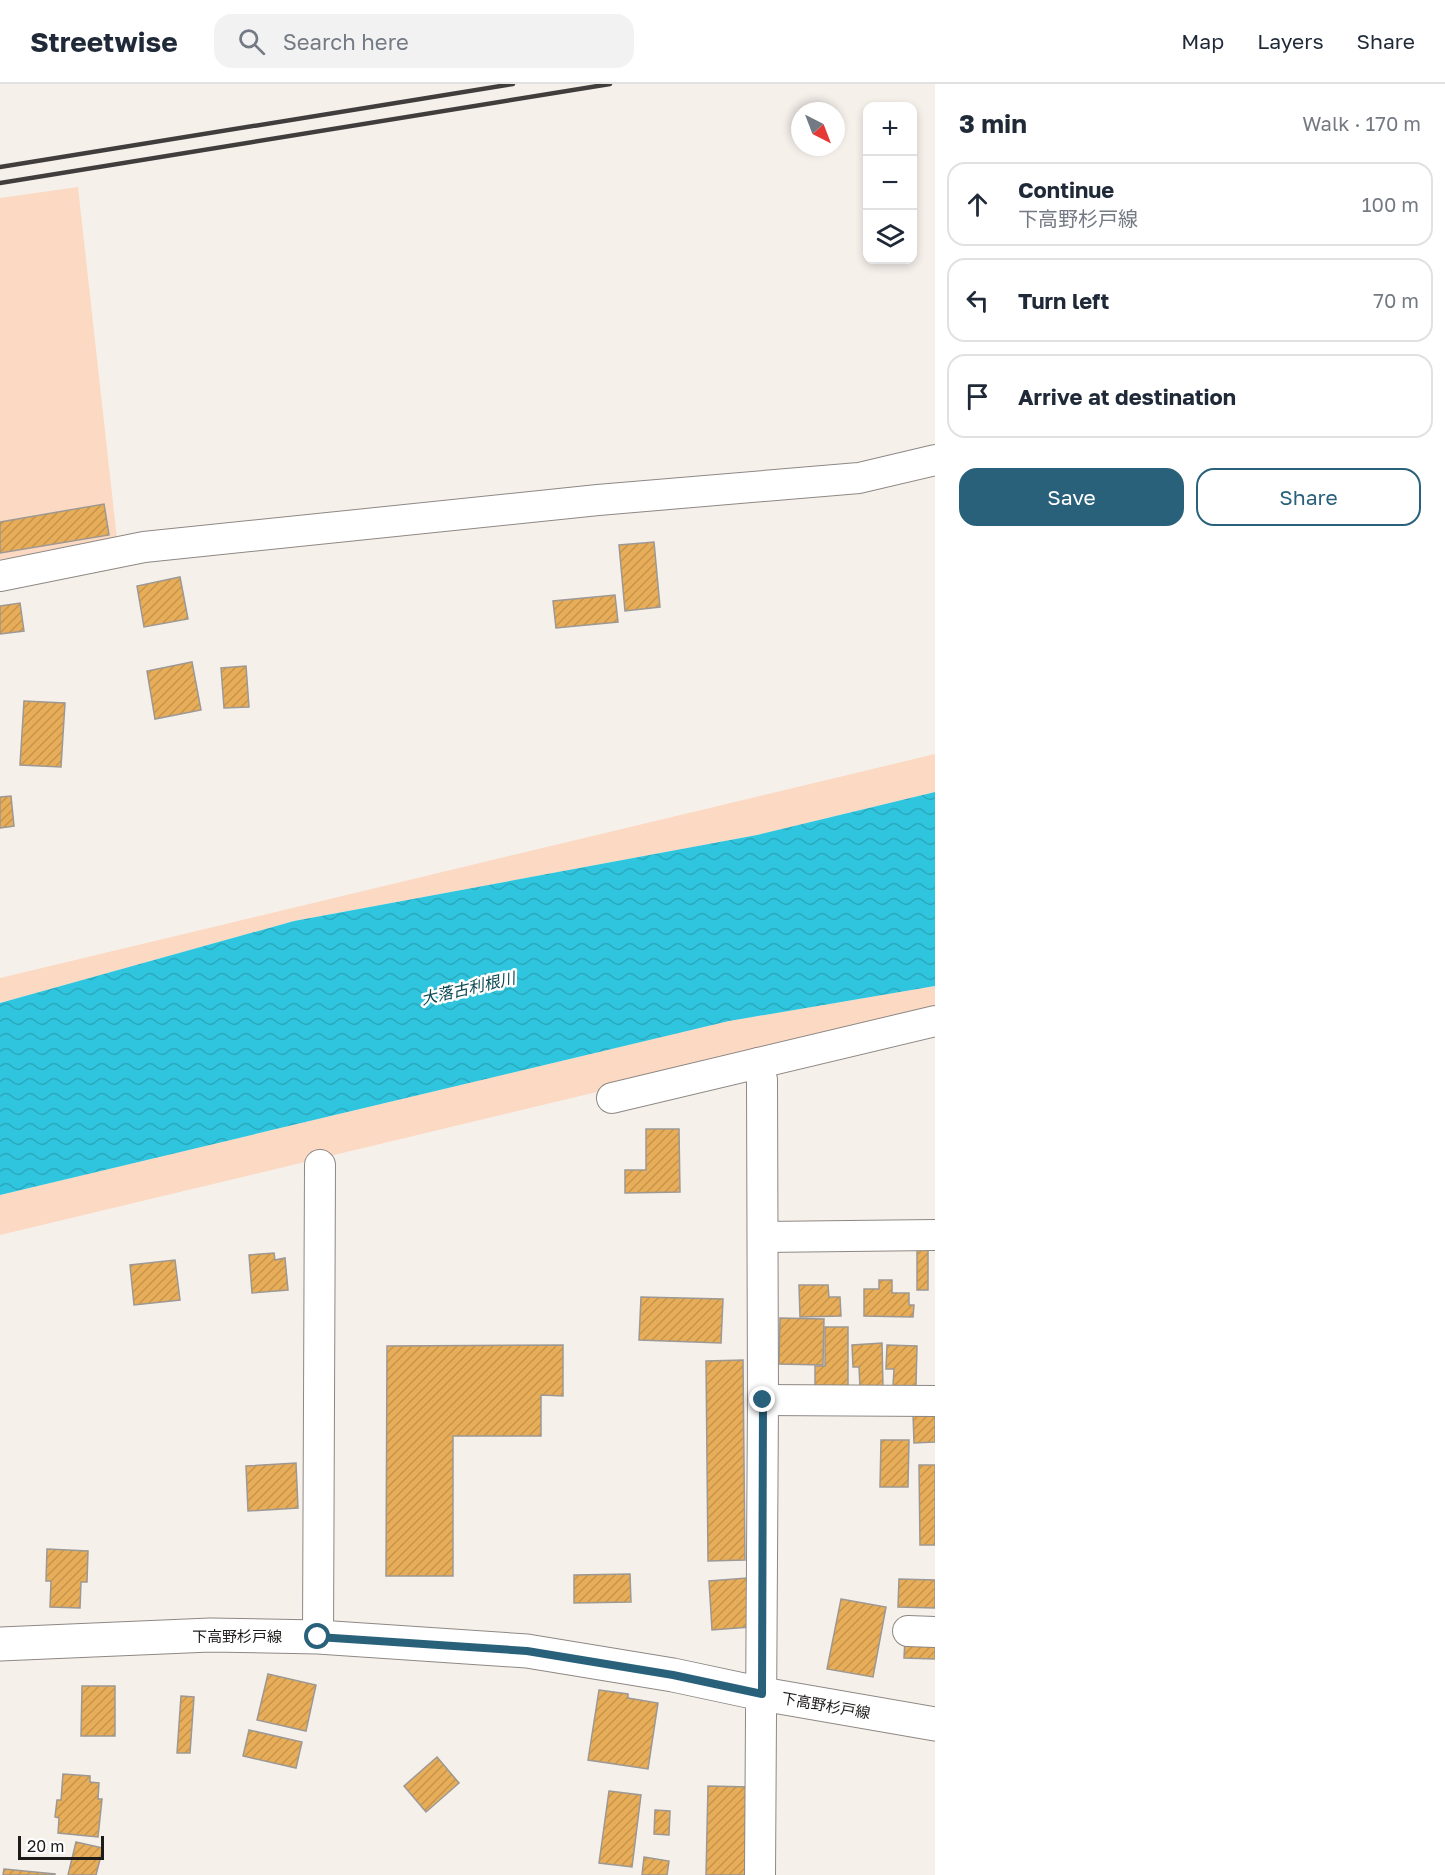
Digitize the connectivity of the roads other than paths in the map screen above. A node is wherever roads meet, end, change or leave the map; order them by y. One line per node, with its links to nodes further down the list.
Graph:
1 (935, 460): 2 (street)
2 (0, 576)
3 (935, 1021): 4 (street)
4 (758, 1063): 5 (street); 8 (street)
5 (612, 1098)
6 (320, 1166): 11 (street)
7 (935, 1235): 8 (street)
8 (763, 1237): 9 (street)
9 (763, 1400): 10 (street); 13 (street)
10 (935, 1401)
11 (318, 1637): 12 (main road, 下高野杉戸線); 13 (main road, 下高野杉戸線)
12 (0, 1644)
13 (762, 1694): 14 (main road, 下高野杉戸線); 15 (street)
14 (935, 1724)
15 (760, 1875)

